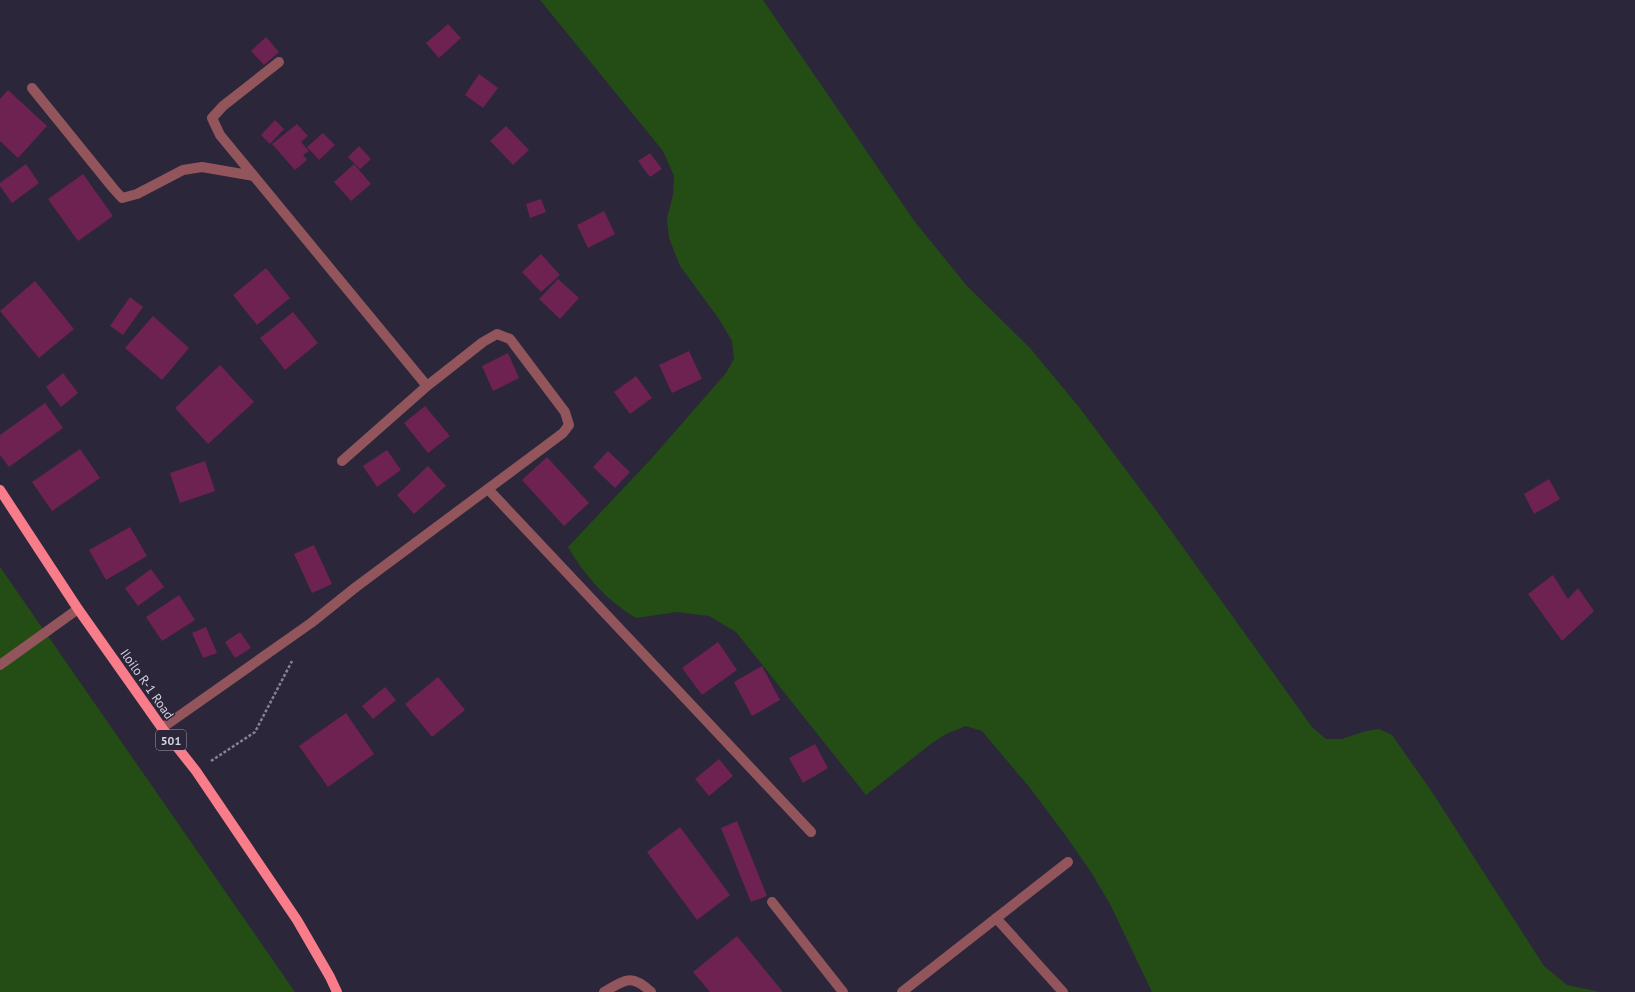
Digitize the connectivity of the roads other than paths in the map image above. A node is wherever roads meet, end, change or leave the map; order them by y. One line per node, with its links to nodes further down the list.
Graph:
1 (278, 62): 3 (street)
2 (32, 88): 3 (street)
3 (254, 176): 4 (street)
4 (427, 386): 5 (street); 6 (street)
5 (342, 461)
6 (488, 489): 10 (street); 11 (street)
7 (0, 490): 8 (main road, Iloilo R-1 Road / 501)
8 (78, 609): 9 (street); 10 (main road, Iloilo R-1 Road / 501)
9 (0, 665)
10 (162, 728): 15 (main road, Iloilo R-1 Road / 501)
11 (811, 832)
12 (1068, 862): 14 (street)
13 (772, 902): 18 (street)
14 (996, 918): 19 (street); 20 (street)
15 (337, 992)
16 (604, 992): 17 (street)
17 (651, 992)
18 (843, 992)
19 (903, 992)
20 (1063, 992)

